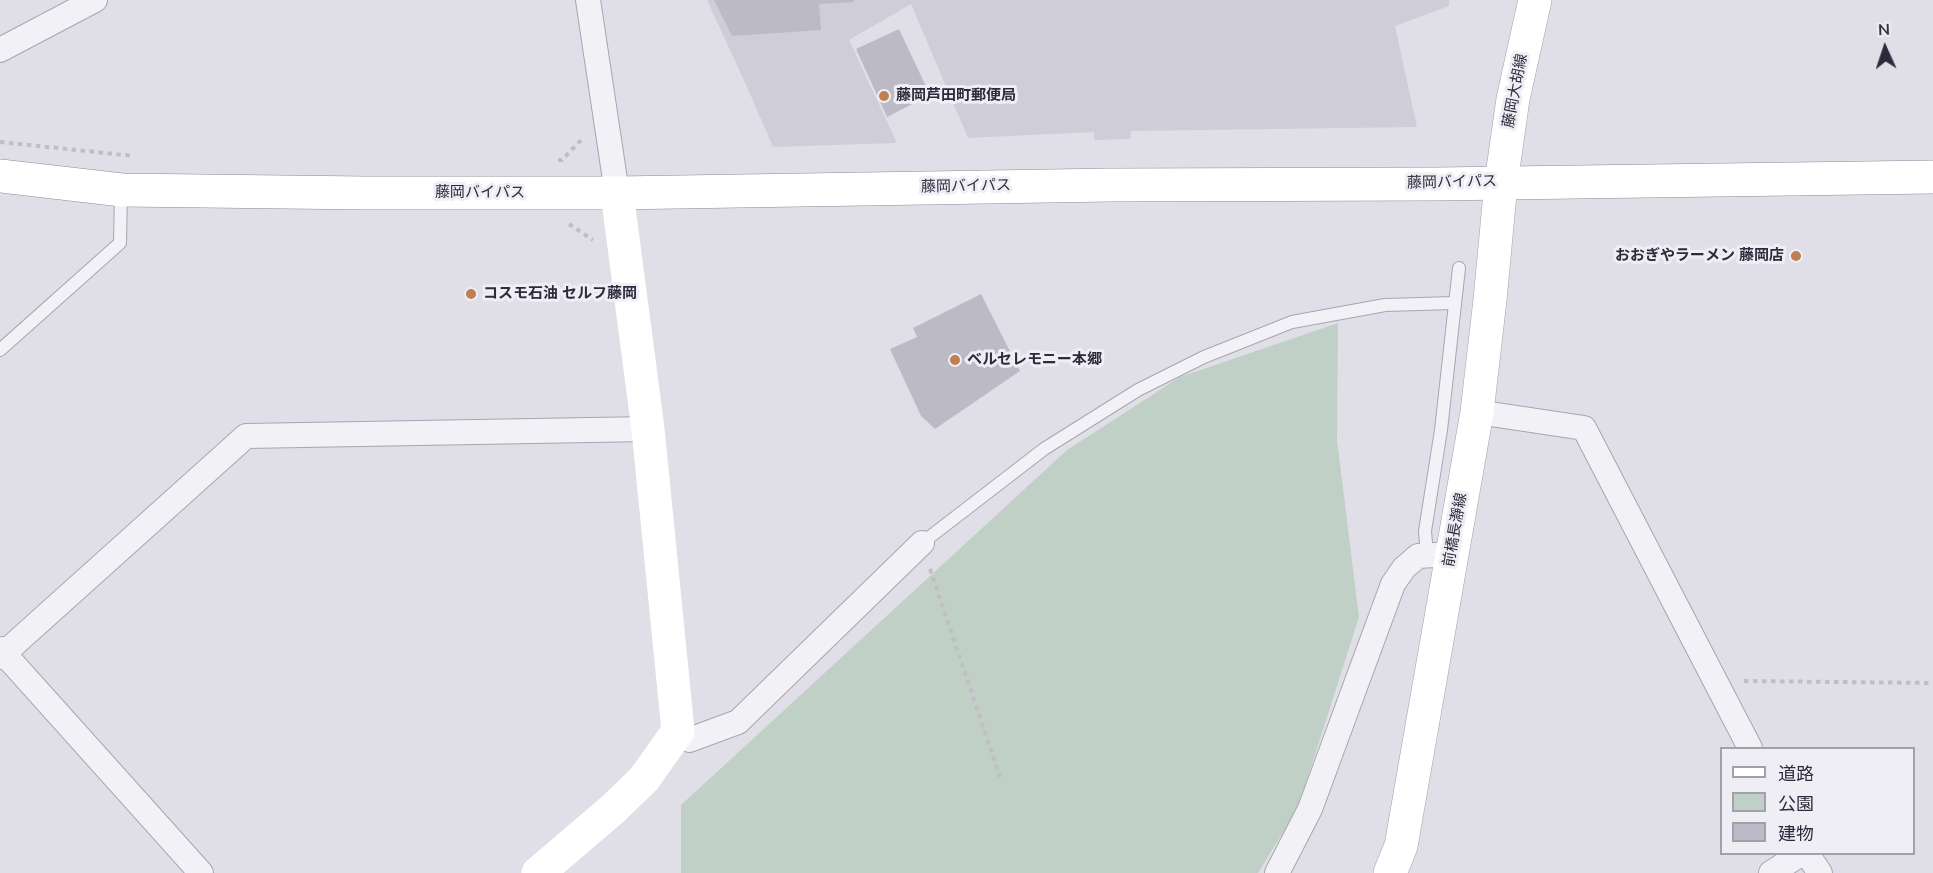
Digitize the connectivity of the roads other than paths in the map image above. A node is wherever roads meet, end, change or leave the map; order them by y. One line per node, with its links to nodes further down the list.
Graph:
1 (95, 0): 4 (street)
2 (588, 0): 9 (street)
3 (1535, 0): 7 (main road, 藤岡大胡線)
4 (0, 50)
5 (0, 176): 8 (main road, 藤岡バイパス)
6 (1933, 177): 7 (main road, 藤岡バイパス)
7 (1501, 183): 9 (main road, 藤岡バイパス); 13 (main road, 前橋長瀞線)
8 (122, 190): 9 (main road, 藤岡バイパス); 12 (lane)
9 (617, 193): 14 (main road)
10 (1459, 268): 11 (lane)
11 (1454, 303): 15 (lane); 16 (lane)
12 (0, 350)
13 (1477, 412): 16 (main road, 前橋長瀞線); 19 (street)
14 (648, 429): 17 (street); 18 (main road)
15 (922, 543): 18 (street)
16 (1440, 555): 24 (street); 25 (main road, 前橋長瀞線)
17 (1, 653): 22 (street)
18 (678, 731): 23 (main road)
19 (1749, 747)
20 (1799, 855): 26 (street)
21 (1808, 855): 27 (street)
22 (201, 873)
23 (538, 873)
24 (1277, 873)
25 (1390, 873)
26 (1771, 873)
27 (1820, 873)

